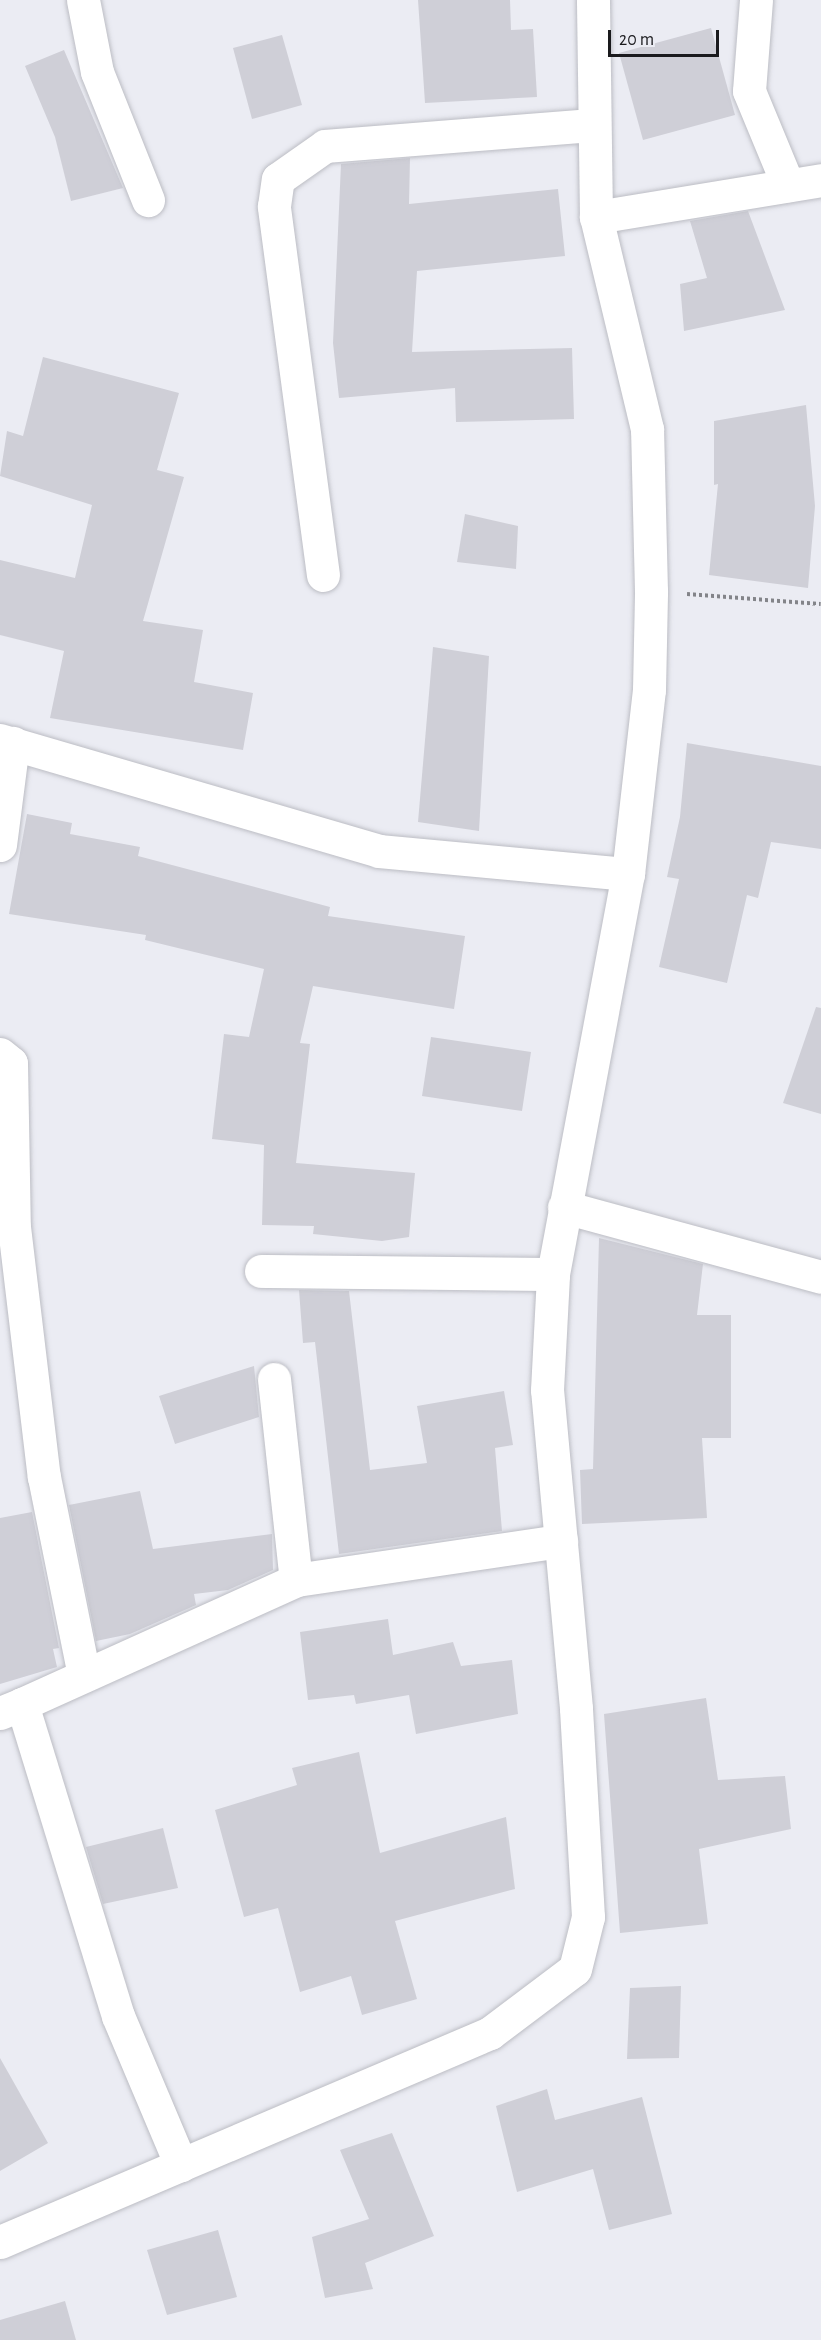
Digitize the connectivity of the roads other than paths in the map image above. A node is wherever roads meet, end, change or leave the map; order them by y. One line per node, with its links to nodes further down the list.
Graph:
1 (83, 0): 7 (street)
2 (593, 0): 4 (street)
3 (756, 0): 6 (street)
4 (591, 125): 8 (street); 9 (street)
5 (821, 180): 6 (street)
6 (788, 185): 8 (street)
7 (148, 200)
8 (596, 217): 12 (street)
9 (323, 576)
10 (6, 742): 11 (street); 12 (street)
11 (0, 845)
12 (628, 874): 14 (street)
13 (0, 1054): 21 (street)
14 (564, 1207): 16 (street); 17 (street)
15 (261, 1271): 16 (street)
16 (553, 1274): 19 (street)
17 (821, 1276)
18 (273, 1379): 20 (street)
19 (561, 1541): 20 (street); 23 (street)
20 (296, 1580): 21 (street)
21 (84, 1675): 22 (street)
22 (11, 1709): 23 (street)
23 (181, 2165): 24 (street)
24 (0, 2242)

